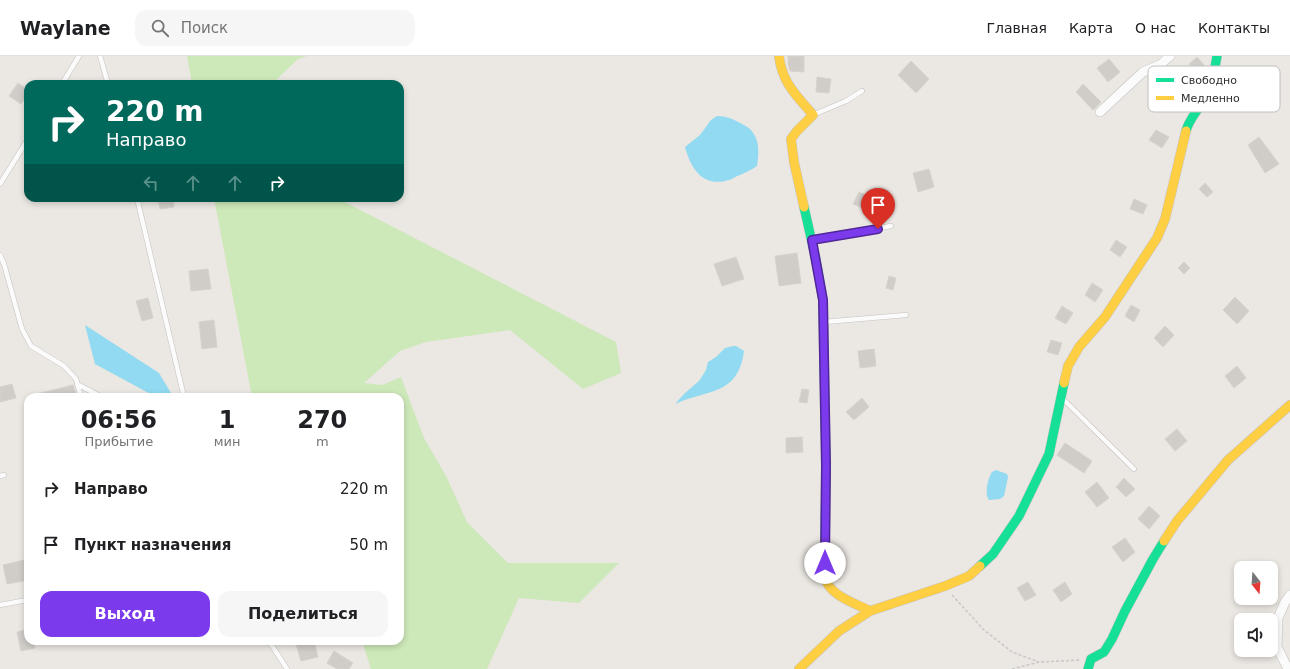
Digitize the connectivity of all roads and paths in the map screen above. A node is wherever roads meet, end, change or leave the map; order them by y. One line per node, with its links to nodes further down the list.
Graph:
1 (79, 56): 9 (lane)
2 (100, 56): 10 (lane)
3 (779, 56): 14 (street)
4 (1170, 56): 6 (street)
5 (1217, 56): 7 (street)
6 (1158, 66)
7 (1215, 66)
8 (1148, 70): 12 (street)
9 (64, 80)
10 (107, 80)
11 (862, 91): 14 (lane)
12 (1100, 112)
13 (1196, 112): 27 (street)
14 (813, 115): 19 (street)
15 (24, 145): 16 (lane)
16 (0, 184)
17 (138, 202): 26 (lane)
18 (891, 226): 19 (lane)
19 (812, 240): 22 (street)
20 (0, 255): 23 (lane)
21 (906, 315): 22 (lane)
22 (822, 322): 34 (street)
23 (77, 384): 24 (lane); 25 (lane)
24 (80, 393)
25 (94, 393)
26 (183, 393)
27 (1061, 397): 29 (lane); 30 (street)
28 (1290, 405): 36 (street)
29 (1134, 469)
30 (945, 586): 34 (street); 37 (path)
31 (1290, 595): 42 (street)
32 (24, 601): 33 (lane)
33 (0, 605)
34 (870, 611): 39 (street)
35 (272, 645): 38 (lane)
36 (1091, 659): 37 (path); 41 (street)
37 (1039, 662): 40 (path)
38 (287, 669)
39 (799, 669)
40 (1012, 669)
41 (1088, 669)
42 (1288, 669)

